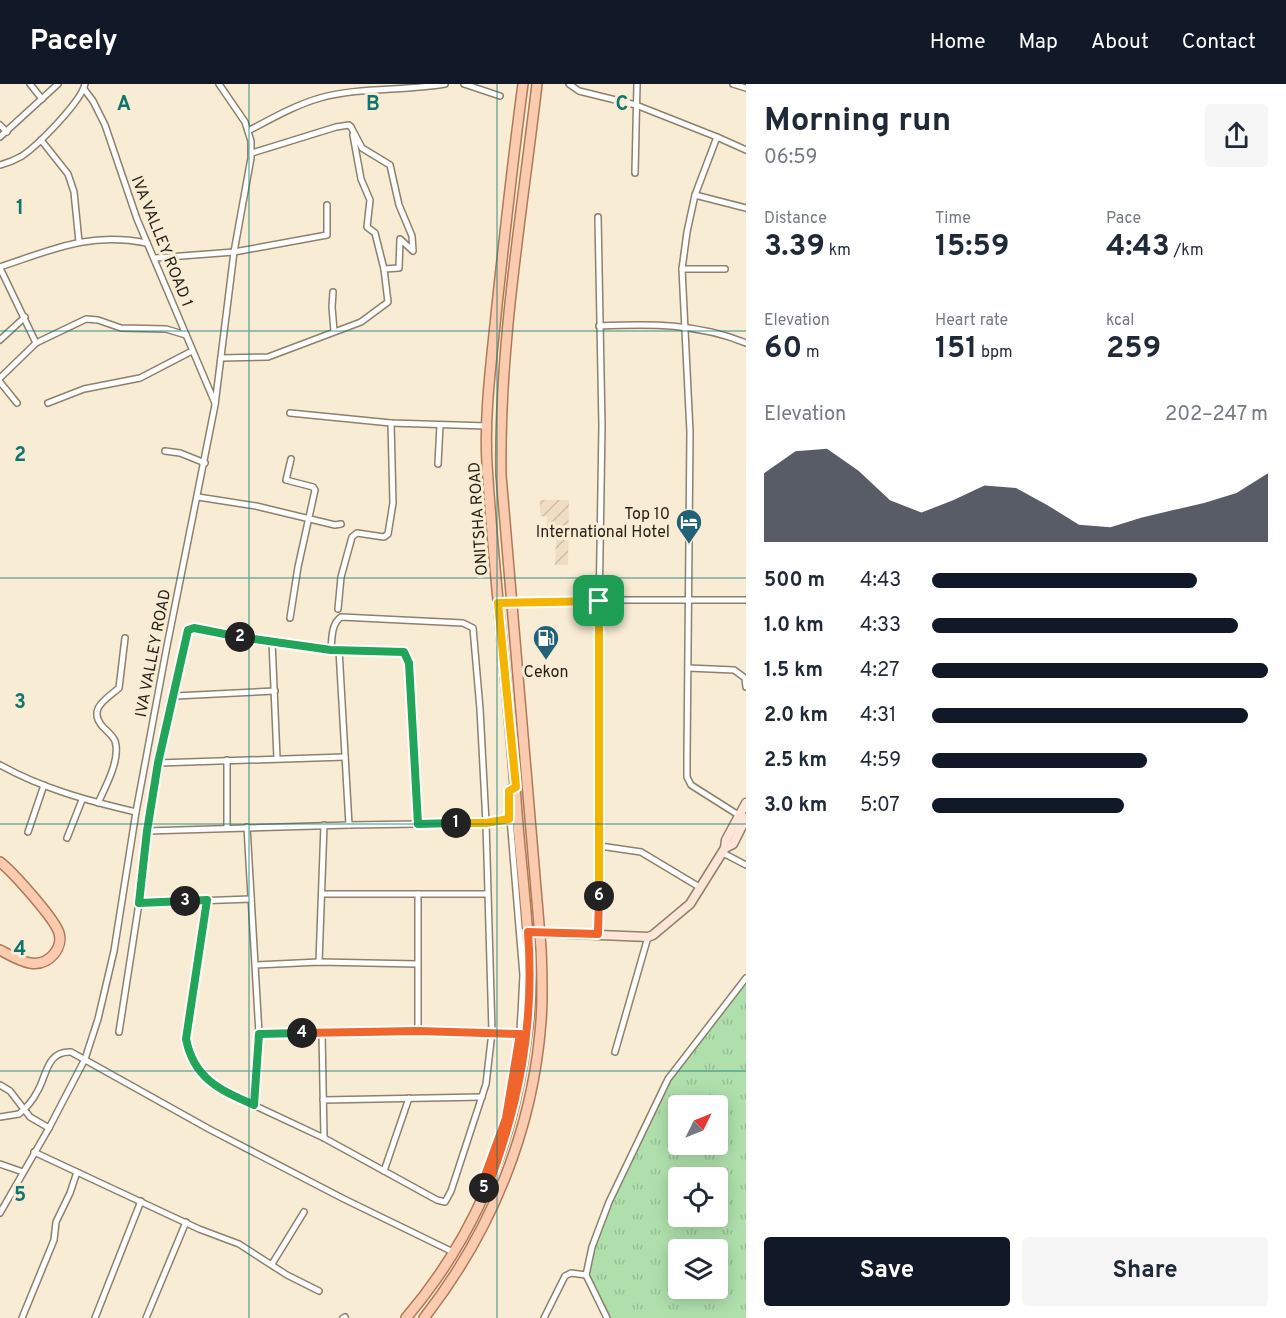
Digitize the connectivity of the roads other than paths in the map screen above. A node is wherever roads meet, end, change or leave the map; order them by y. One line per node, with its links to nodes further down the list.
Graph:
1 (30, 84): 16 (street)
2 (58, 84): 16 (street)
3 (219, 84): 20 (street, IVA VALLEY ROAD)
4 (445, 84): 20 (street)
5 (464, 84): 15 (street)
6 (523, 84): 59 (main road, ONITSHA ROAD)
7 (537, 84): 70 (main road, ONITSHA ROAD)
8 (568, 84): 14 (street)
9 (574, 84): 14 (street)
10 (637, 84): 17 (street)
11 (733, 84): 13 (street)
12 (85, 86): 24 (street); 34 (street, IVA VALLEY ROAD 1)
13 (746, 88)
14 (579, 91): 17 (street)
15 (500, 96)
16 (42, 99): 21 (street)
17 (636, 105): 23 (street); 28 (street)
18 (0, 125): 21 (street)
19 (351, 127): 26 (street); 38 (street); 38 (street)
20 (248, 131): 26 (street, IVA VALLEY ROAD)
21 (7, 132): 22 (street)
22 (0, 137)
23 (717, 137): 25 (street); 29 (street)
24 (41, 140): 27 (street); 33 (street)
25 (746, 150)
26 (252, 153): 35 (street, IVA VALLEY ROAD)
27 (0, 165)
28 (635, 173)
29 (695, 195): 31 (street); 39 (street)
30 (327, 205): 35 (street)
31 (746, 208)
32 (598, 217): 43 (street)
33 (79, 242): 34 (street); 37 (street)
34 (147, 243): 36 (street, IVA VALLEY ROAD 1)
35 (234, 252): 36 (street); 51 (street, IVA VALLEY ROAD)
36 (155, 258): 46 (street, IVA VALLEY ROAD 1)
37 (0, 267): 42 (street)
38 (384, 269): 45 (street)
39 (682, 269): 40 (street); 44 (street)
40 (725, 269)
41 (333, 292): 45 (street)
42 (25, 317): 47 (street); 48 (street)
43 (599, 326): 44 (street); 68 (street)
44 (684, 327): 49 (street); 69 (street)
45 (334, 332): 51 (street)
46 (186, 335): 48 (street); 50 (street, IVA VALLEY ROAD 1)
47 (0, 340)
48 (36, 343): 52 (street)
49 (746, 344)
50 (192, 351): 54 (street); 55 (street, IVA VALLEY ROAD 1)
51 (221, 358): 55 (street, IVA VALLEY ROAD)
52 (0, 380): 53 (street)
53 (17, 403)
54 (48, 403)
55 (215, 405): 62 (street, IVA VALLEY ROAD)
56 (290, 413): 57 (street)
57 (391, 423): 58 (street); 72 (street)
58 (440, 424): 59 (street); 63 (street)
59 (487, 426): 71 (main road, ONITSHA ROAD)
60 (165, 451): 62 (street)
61 (291, 459): 65 (street)
62 (205, 463): 64 (street, IVA VALLEY ROAD)
63 (438, 464)
64 (198, 497): 65 (street); 92 (street, IVA VALLEY ROAD)
65 (307, 519): 66 (street); 73 (street)
66 (341, 524)
67 (746, 600): 69 (street)
68 (599, 601): 69 (street); 70 (street); 104 (street)
69 (687, 601): 78 (street)
70 (512, 602): 71 (street); 116 (main road, ONITSHA ROAD)
71 (498, 603): 88 (main road, ONITSHA ROAD)
72 (338, 609)
73 (290, 618)
74 (125, 638): 90 (street)
75 (272, 641): 76 (street); 80 (street); 81 (street)
76 (331, 650): 77 (street); 95 (street)
77 (339, 650): 82 (street); 96 (street)
78 (688, 668): 79 (street); 93 (street)
79 (746, 687)
80 (274, 691): 81 (street); 83 (street)
81 (175, 696): 85 (street)
82 (345, 757): 83 (street); 98 (street)
83 (277, 758): 84 (street)
84 (227, 760): 85 (street); 100 (street)
85 (158, 763): 101 (street)
86 (0, 765): 87 (street)
87 (44, 785): 89 (street); 102 (street)
88 (516, 787): 94 (street); 115 (main road, ONITSHA ROAD)
89 (82, 800): 90 (street); 103 (street)
90 (98, 803): 92 (street)
91 (746, 803): 93 (main road)
92 (136, 812): 131 (street, IVA VALLEY ROAD)
93 (743, 817): 105 (main road)
94 (509, 819): 95 (street); 129 (street)
95 (486, 823): 96 (street); 111 (street)
96 (418, 824): 98 (street)
97 (324, 825): 98 (street); 99 (street); 109 (street)
98 (349, 825)
99 (247, 827): 100 (street); 112 (street)
100 (227, 828): 101 (street)
101 (147, 831): 114 (street)
102 (28, 832)
103 (67, 838)
104 (600, 846): 108 (street); 117 (street)
105 (724, 850): 107 (street); 108 (main road)
106 (0, 862): 119 (main road)
107 (746, 865)
108 (701, 888): 118 (main road)
109 (322, 894): 110 (street); 120 (street)
110 (418, 894): 111 (street); 121 (street)
111 (487, 894): 126 (street)
112 (251, 899): 113 (street); 122 (street)
113 (207, 900): 114 (street); 136 (street)
114 (139, 903): 125 (street)
115 (528, 932): 116 (main road); 146 (main road, ONITSHA ROAD)
116 (540, 933): 117 (main road); 159 (main road, ONITSHA ROAD)
117 (598, 934): 118 (main road)
118 (648, 937): 130 (street)
119 (0, 950)
120 (319, 962): 121 (street); 122 (street)
121 (417, 964): 124 (street)
122 (256, 965): 128 (street)
123 (746, 978): 153 (street)
124 (418, 1031): 126 (street); 127 (street)
125 (119, 1032)
126 (492, 1032): 129 (street); 133 (street)
127 (322, 1033): 128 (street); 135 (street)
128 (259, 1034): 136 (street)
129 (520, 1034): 146 (street)
130 (615, 1052)
131 (85, 1059): 137 (street); 139 (street, IVA VALLEY ROAD); 151 (street)
132 (0, 1085): 137 (street)
133 (482, 1097): 134 (street); 143 (street)
134 (409, 1098): 135 (street); 143 (street)
135 (323, 1100): 140 (street)
136 (254, 1105): 140 (street)
137 (24, 1110): 138 (street); 139 (street)
138 (0, 1117)
139 (49, 1128): 141 (street, IVA VALLEY ROAD)
140 (324, 1138): 143 (street)
141 (34, 1152): 144 (street, IVA VALLEY ROAD); 145 (street)
142 (0, 1164): 144 (street)
143 (384, 1171)
144 (23, 1172): 149 (street, IVA VALLEY ROAD)
145 (77, 1172): 147 (street); 155 (street)
146 (486, 1192): 151 (main road, ONITSHA ROAD)
147 (141, 1201): 150 (street); 156 (street)
148 (304, 1212): 152 (street)
149 (0, 1213)
150 (186, 1222): 152 (street); 157 (street)
151 (453, 1252): 158 (main road, ONITSHA ROAD)
152 (272, 1264): 154 (street)
153 (586, 1275): 160 (street); 161 (street)
154 (319, 1291)
155 (22, 1318)
156 (95, 1318)
157 (147, 1318)
158 (406, 1318)
159 (424, 1318)
160 (544, 1318)
161 (607, 1318)

